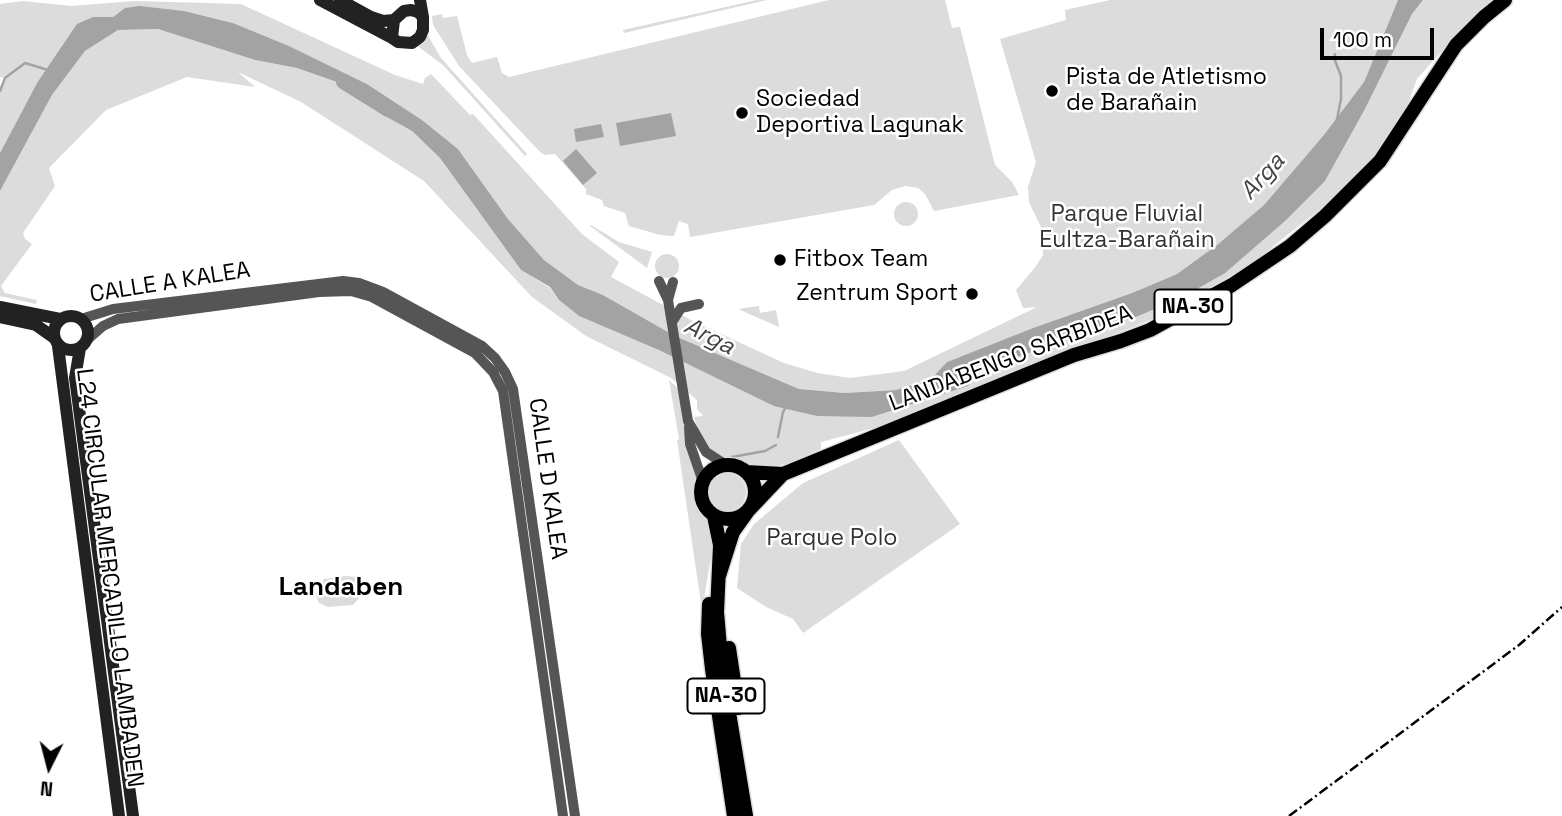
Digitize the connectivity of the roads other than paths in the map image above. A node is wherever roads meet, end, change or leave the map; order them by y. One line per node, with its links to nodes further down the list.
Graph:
1 (320, 0): 7 (main road)
2 (340, 0): 5 (main road)
3 (420, 0): 6 (main road)
4 (1505, 0): 23 (highway, LANDABENGO SARBIDEA / NA-30)
5 (402, 10): 6 (main road); 7 (main road)
6 (423, 18): 7 (main road)
7 (392, 38)
8 (659, 281): 11 (street)
9 (673, 282): 11 (street)
10 (267, 295): 16 (street, CALLE A KALEA); 19 (street, CALLE A KALEA); 25 (street, CALLE D KALEA); 28 (street, CALLE D KALEA)
11 (668, 300): 17 (street)
12 (699, 304): 17 (street)
13 (0, 307): 15 (main road)
14 (0, 317): 18 (main road)
15 (60, 319): 16 (main road); 18 (main road)
16 (81, 319): 19 (main road)
17 (672, 322): 20 (street)
18 (56, 341): 19 (main road); 31 (main road, L24 CIRCULAR MERCADILLO LAMBADEN)
19 (83, 344): 32 (main road)
20 (688, 419): 21 (street); 24 (street)
21 (726, 465): 22 (highway, LANDABENGO SARBIDEA); 24 (highway)
22 (746, 471): 23 (highway, LANDABENGO SARBIDEA); 26 (highway, LANDABENGO SARBIDEA)
23 (783, 474): 26 (highway, LANDABENGO SARBIDEA / NA-30)
24 (703, 482): 27 (highway, LANDABENGO SARBIDEA)
25 (529, 501): 28 (street); 30 (street, CALLE D KALEA)
26 (748, 511): 27 (highway); 29 (highway, LANDABENGO SARBIDEA / NA-30)
27 (714, 516): 29 (highway, LANDABENGO SARBIDEA)
28 (526, 547): 30 (street); 36 (street, CALLE D KALEA)
29 (722, 558): 38 (highway); 39 (highway, LANDABENGO SARBIDEA / NA-30); 40 (highway)
30 (542, 587): 37 (street, CALLE D KALEA)
31 (92, 605): 32 (main road); 33 (main road, L24 CIRCULAR MERCADILLO LAMBADEN)
32 (111, 643): 33 (main road); 35 (main road)
33 (103, 688): 34 (main road, L24 CIRCULAR MERCADILLO LAMBADEN)
34 (119, 816)
35 (133, 816)
36 (564, 816)
37 (575, 816)
38 (734, 816)
39 (746, 816)
40 (755, 816)

